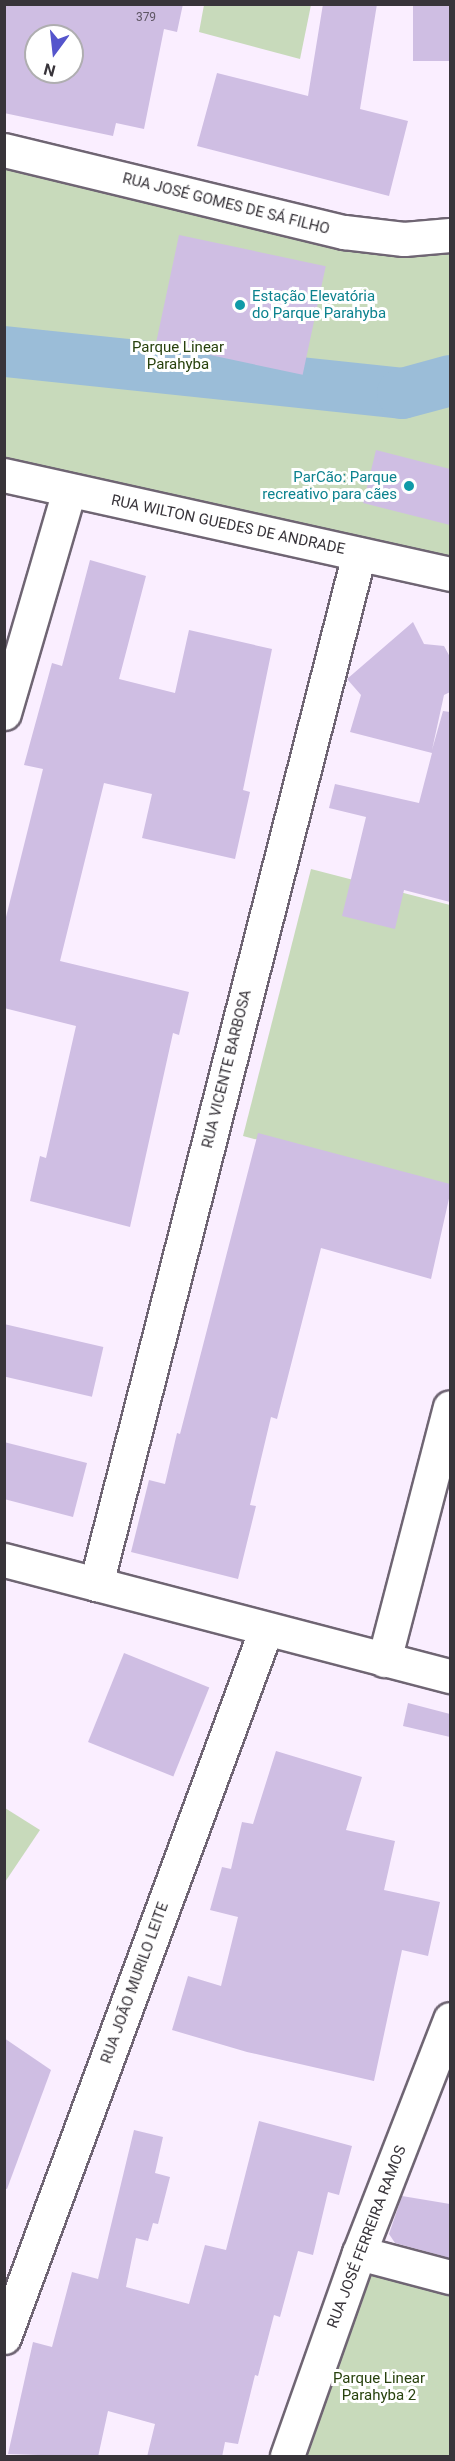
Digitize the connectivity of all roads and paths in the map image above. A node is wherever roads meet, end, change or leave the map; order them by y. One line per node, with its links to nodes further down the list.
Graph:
1 (4, 150): 2 (street, RUA JOSÉ GOMES DE SÁ FILHO)
2 (450, 235)
3 (4, 475): 4 (street, RUA WILTON GUEDES DE ANDRADE)
4 (69, 490): 5 (street, RUA WILTON GUEDES DE ANDRADE); 7 (street)
5 (359, 554): 6 (street, RUA WILTON GUEDES DE ANDRADE); 10 (street, RUA VICENTE BARBOSA)
6 (450, 574)
7 (4, 713)
8 (450, 1407): 12 (street)
9 (4, 1560): 10 (street)
10 (96, 1584): 11 (street)
11 (266, 1629): 12 (street); 17 (street, RUA JOÃO MURILO LEITE)
12 (384, 1660): 13 (street)
13 (450, 1676)
14 (450, 2019): 15 (street, RUA JOSÉ FERREIRA RAMOS)
15 (359, 2253): 16 (street); 18 (street, RUA JOSÉ FERREIRA RAMOS)
16 (450, 2277)
17 (4, 2337)
18 (286, 2457)

